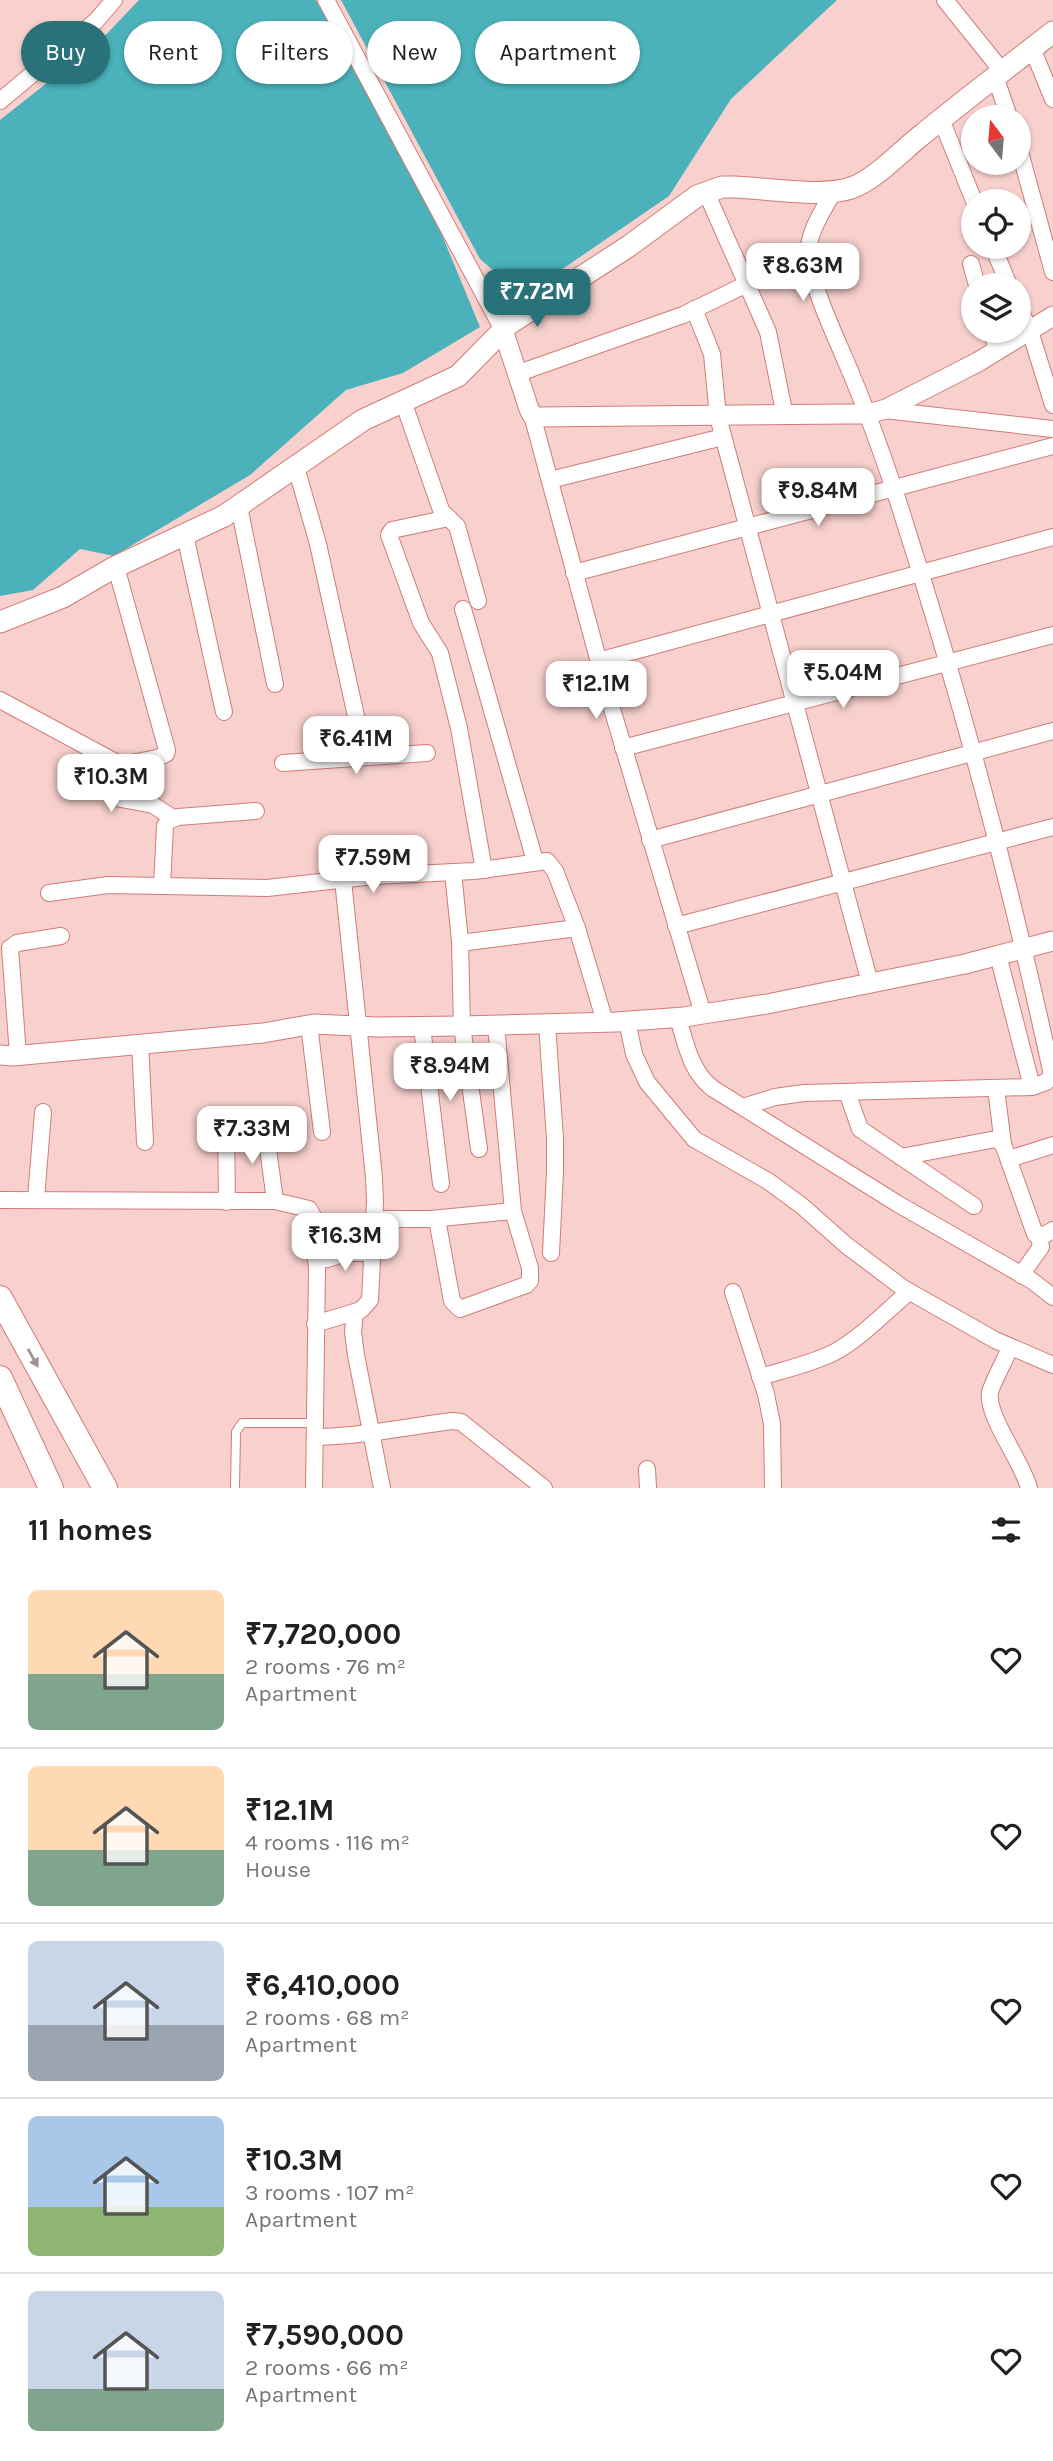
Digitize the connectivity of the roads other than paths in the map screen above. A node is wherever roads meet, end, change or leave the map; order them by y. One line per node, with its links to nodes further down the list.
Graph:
1 (114, 0): 8 (street)
2 (326, 0): 21 (street)
3 (945, 0): 6 (street)
4 (1053, 32): 5 (main road)
5 (1032, 48): 6 (main road); 7 (street)
6 (999, 74): 9 (street); 10 (main road)
7 (1053, 99)
8 (0, 101)
9 (1006, 105)
10 (941, 119): 12 (street); 14 (main road)
11 (1026, 175): 16 (street)
12 (969, 189)
13 (706, 192): 14 (main road); 18 (street); 21 (main road)
14 (832, 192): 30 (street)
15 (971, 264): 17 (street)
16 (1053, 272)
17 (974, 273)
18 (747, 284): 19 (street); 32 (street)
19 (694, 309): 27 (street); 33 (street)
20 (1053, 316): 22 (street)
21 (503, 330): 27 (street); 28 (main road)
22 (1031, 330)
23 (1031, 334): 29 (street)
24 (995, 343): 26 (street)
25 (1011, 343): 26 (street)
26 (998, 351): 30 (street)
27 (516, 374): 31 (street)
28 (403, 401): 37 (main road); 41 (street)
29 (1053, 405)
30 (876, 412): 32 (street); 34 (street); 39 (street)
31 (532, 415): 33 (street); 38 (street)
32 (785, 416): 33 (street)
33 (718, 417): 35 (street)
34 (1053, 429)
35 (723, 437): 38 (street); 42 (street)
36 (1053, 446): 39 (street)
37 (296, 467): 40 (main road); 63 (street)
38 (550, 480): 46 (street)
39 (894, 487): 42 (street); 47 (street)
40 (239, 506): 43 (main road); 55 (street)
41 (449, 518): 48 (street); 73 (street)
42 (747, 529): 46 (street); 50 (street)
43 (185, 535): 45 (main road); 58 (street)
44 (1053, 537): 47 (street)
45 (116, 567): 51 (main road); 64 (street)
46 (574, 573): 53 (street)
47 (922, 574): 50 (street); 54 (street)
48 (478, 601)
49 (463, 609): 72 (street)
50 (772, 614): 53 (street); 57 (street)
51 (0, 622)
52 (1053, 635): 54 (street)
53 (598, 661): 60 (street)
54 (947, 664): 57 (street); 62 (street)
55 (275, 684)
56 (0, 700): 64 (street)
57 (797, 704): 60 (street); 66 (street)
58 (224, 712)
59 (1053, 731): 62 (street)
60 (623, 748): 70 (street)
61 (427, 753): 63 (street)
62 (972, 753): 66 (street); 71 (street)
63 (365, 757): 65 (street)
64 (111, 761): 68 (street)
65 (282, 764)
66 (819, 794): 70 (street); 76 (street)
67 (256, 811): 68 (street)
68 (173, 818): 77 (street)
69 (1053, 827): 71 (street)
70 (650, 840): 79 (street)
71 (996, 842): 76 (street); 84 (street)
72 (535, 861): 73 (street); 80 (street)
73 (484, 870): 74 (street)
74 (453, 872): 75 (street); 83 (street)
75 (343, 880): 77 (street); 93 (street)
76 (842, 883): 79 (street); 86 (street)
77 (162, 886): 78 (street)
78 (49, 893)
79 (676, 926): 87 (street)
80 (577, 928): 83 (street); 90 (street)
81 (61, 936): 98 (street)
82 (1053, 941): 84 (street)
83 (460, 943): 94 (street)
84 (1025, 949): 85 (street); 99 (street)
85 (998, 956): 86 (street); 100 (street)
86 (870, 983): 87 (street)
87 (703, 1014): 88 (street)
88 (678, 1018): 89 (street); 103 (street)
89 (627, 1021): 90 (street); 129 (street)
90 (605, 1022): 92 (street)
91 (309, 1024): 93 (street); 97 (street); 107 (street)
92 (547, 1024): 95 (street); 125 (street)
93 (360, 1026): 96 (street); 121 (street)
94 (463, 1026): 95 (street); 96 (street); 111 (street)
95 (496, 1026): 120 (street)
96 (422, 1027): 114 (street)
97 (140, 1043): 98 (street); 108 (street)
98 (9, 1055)
99 (1053, 1076): 100 (street)
100 (1032, 1087): 101 (street)
101 (996, 1089): 102 (street); 109 (street)
102 (847, 1092): 103 (street); 112 (street)
103 (743, 1108): 127 (street)
104 (43, 1112): 115 (street)
105 (226, 1126): 118 (street)
106 (265, 1126): 117 (street)
107 (322, 1132)
108 (145, 1142)
109 (1003, 1144): 112 (street); 113 (street)
110 (1053, 1145): 113 (street)
111 (479, 1149)
112 (901, 1157): 119 (street)
113 (1009, 1160): 123 (street)
114 (441, 1184)
115 (36, 1199): 116 (street); 118 (street)
116 (0, 1200)
117 (275, 1201): 118 (street); 126 (street)
118 (227, 1202)
119 (974, 1206)
120 (513, 1211): 122 (street); 122 (street)
121 (374, 1219): 122 (street); 124 (street)
122 (437, 1219)
123 (1046, 1233): 127 (street)
124 (372, 1253): 126 (street); 132 (street)
125 (551, 1253)
126 (316, 1260): 133 (street)
127 (1021, 1275): 130 (street)
128 (733, 1292): 136 (street)
129 (909, 1292): 134 (street); 136 (street)
130 (1053, 1297)
131 (0, 1298): 142 (highway, one-way to 142)
132 (355, 1312): 133 (street); 139 (street)
133 (315, 1324): 138 (street)
134 (1010, 1347): 135 (street); 149 (street)
135 (1053, 1366)
136 (760, 1377): 148 (street)
137 (0, 1378): 141 (highway)
138 (316, 1430): 139 (street); 143 (lane); 144 (street)
139 (372, 1434): 145 (street); 146 (street)
140 (647, 1469): 147 (street)
141 (51, 1488)
142 (105, 1488)
143 (235, 1488)
144 (314, 1488)
145 (382, 1488)
146 (544, 1488)
147 (648, 1488)
148 (773, 1488)
149 (1029, 1488)

